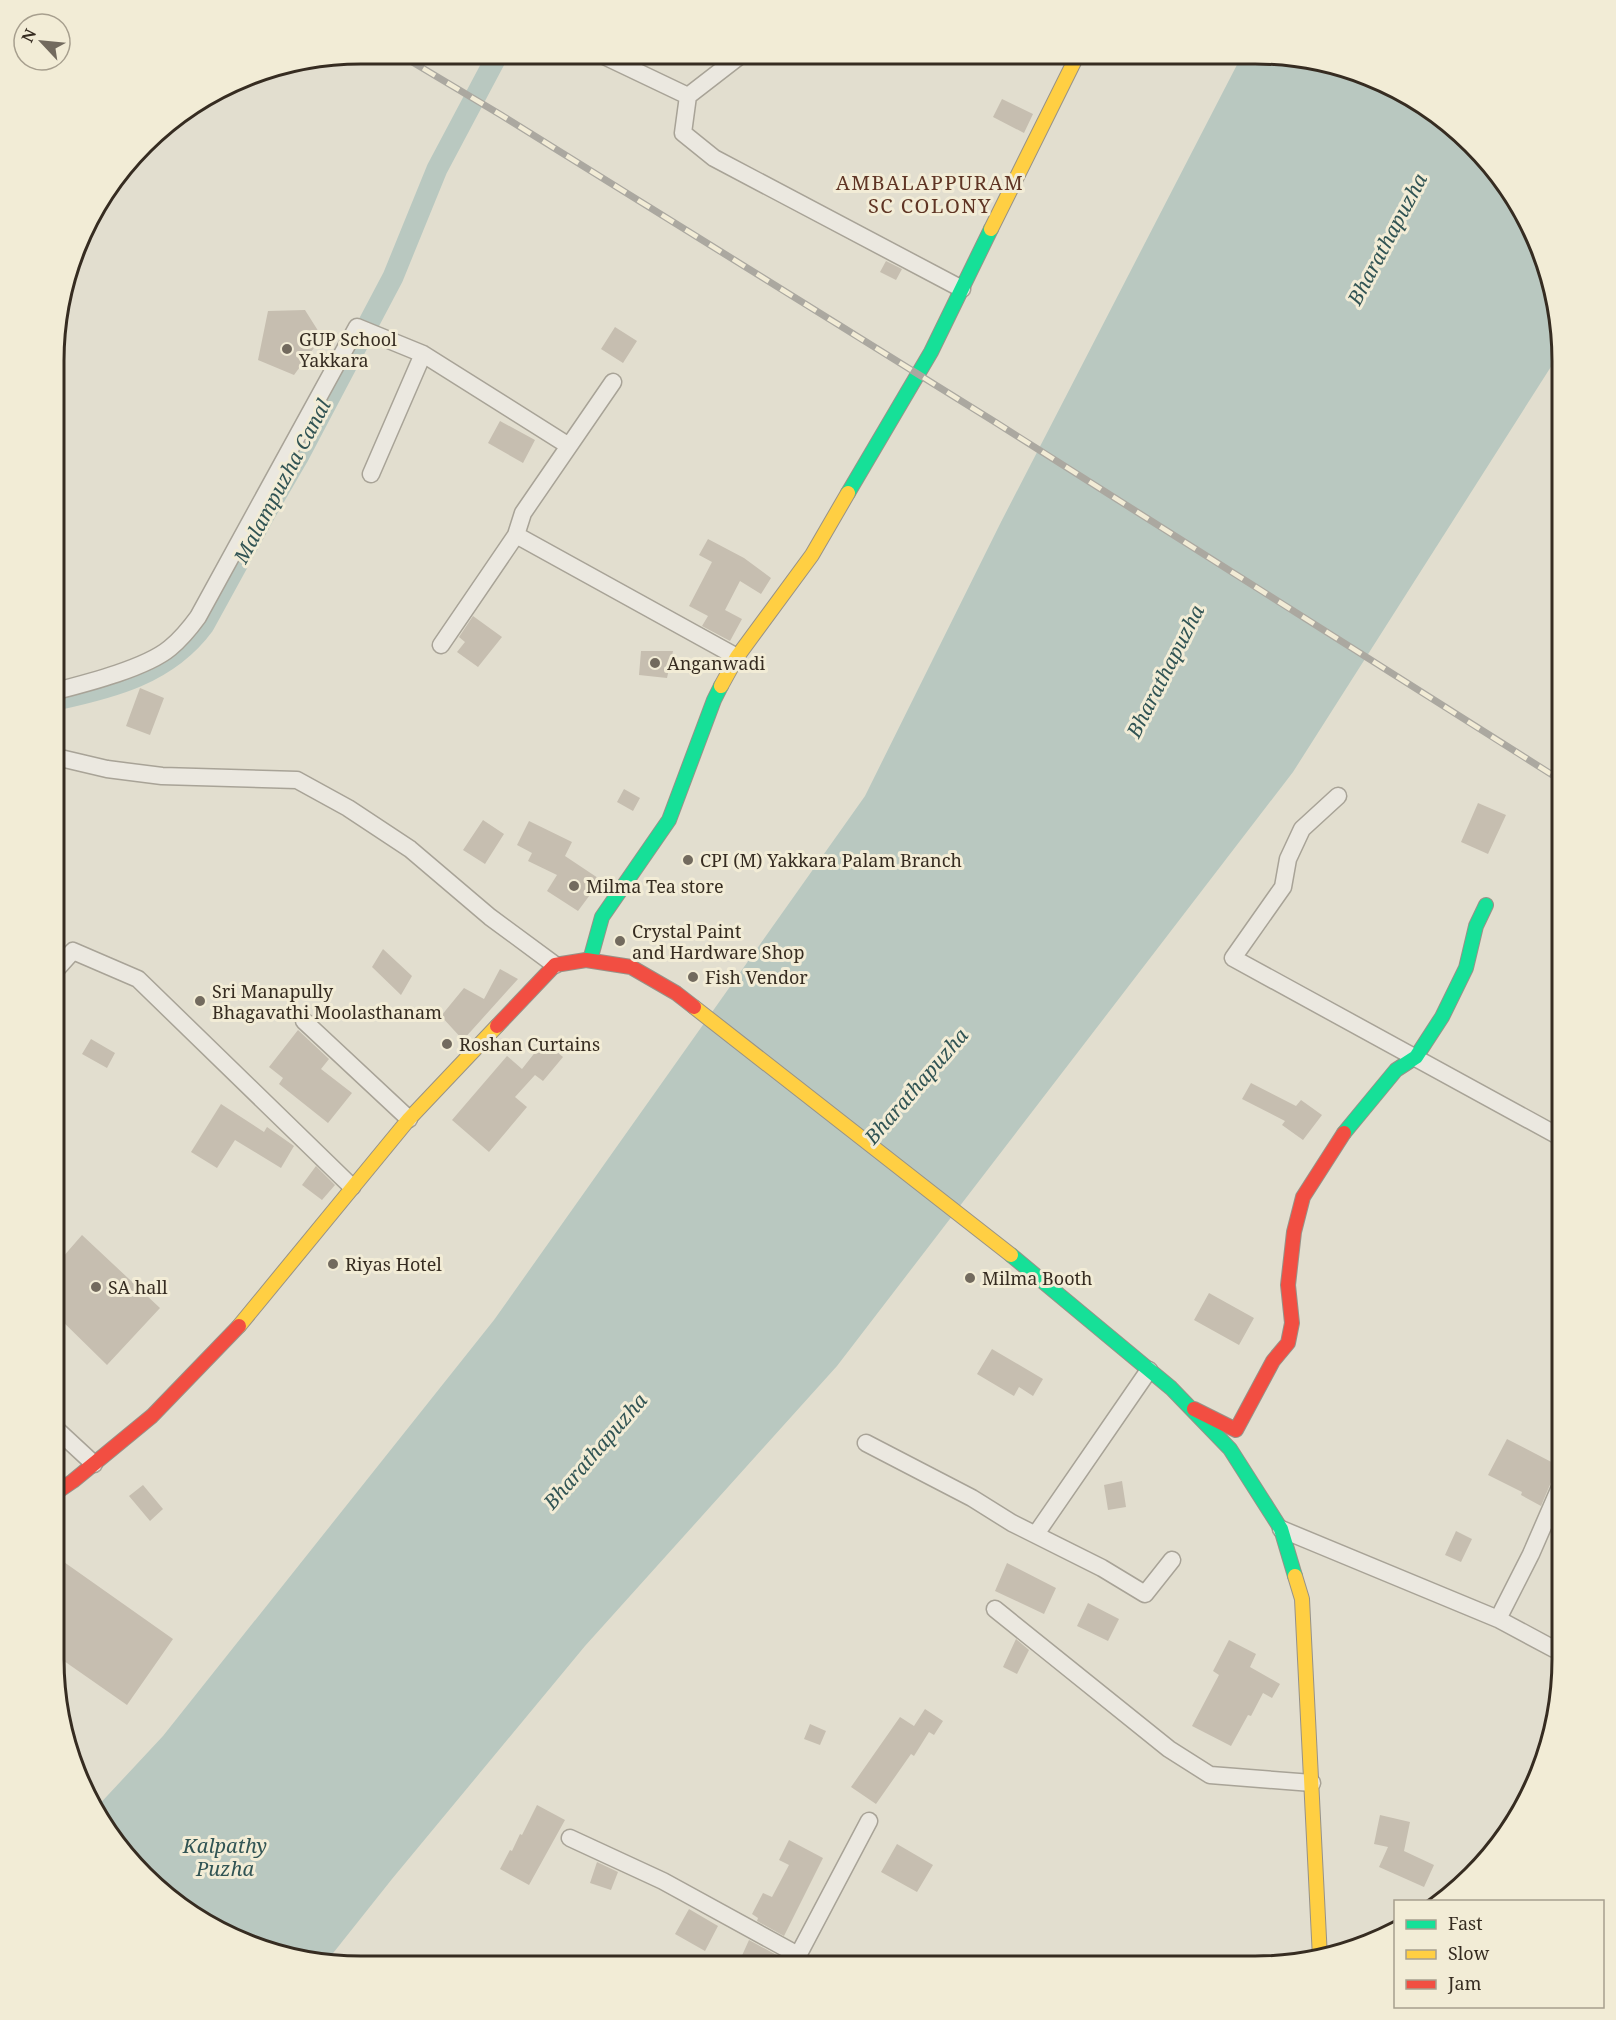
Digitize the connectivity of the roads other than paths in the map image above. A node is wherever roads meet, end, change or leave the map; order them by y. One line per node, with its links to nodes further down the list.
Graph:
1 (621, 64): 4 (street)
2 (729, 64): 4 (street)
3 (1073, 64): 5 (main road)
4 (688, 96): 5 (street)
5 (962, 289): 12 (main road)
6 (423, 354): 8 (street); 9 (street); 13 (street)
7 (613, 382): 8 (street)
8 (569, 446): 10 (street)
9 (371, 474)
10 (516, 535): 11 (street); 12 (street)
11 (441, 645)
12 (737, 657): 17 (main road)
13 (64, 689)
14 (64, 759): 19 (street)
15 (1338, 796): 21 (street)
16 (1486, 905): 21 (main road)
17 (590, 960): 19 (main road); 25 (main road)
18 (64, 961): 24 (street)
19 (555, 965): 22 (main road)
20 (303, 1022): 22 (street)
21 (1416, 1058): 23 (street); 26 (main road)
22 (409, 1119): 24 (main road)
23 (1552, 1133)
24 (352, 1187): 29 (main road)
25 (1149, 1370): 26 (main road); 33 (street)
26 (1185, 1404): 32 (main road)
27 (64, 1436): 29 (street)
28 (866, 1443): 33 (street)
29 (94, 1464): 30 (main road)
30 (64, 1486)
31 (1552, 1506): 36 (street)
32 (1281, 1528): 36 (street); 38 (main road)
33 (1036, 1534): 34 (street)
34 (1172, 1560)
35 (995, 1609): 38 (street)
36 (1498, 1619): 37 (street)
37 (1552, 1648)
38 (1312, 1783): 41 (main road)
39 (869, 1821): 43 (street)
40 (570, 1838): 42 (street)
41 (1320, 1948)
42 (789, 1956)
43 (798, 1956)

